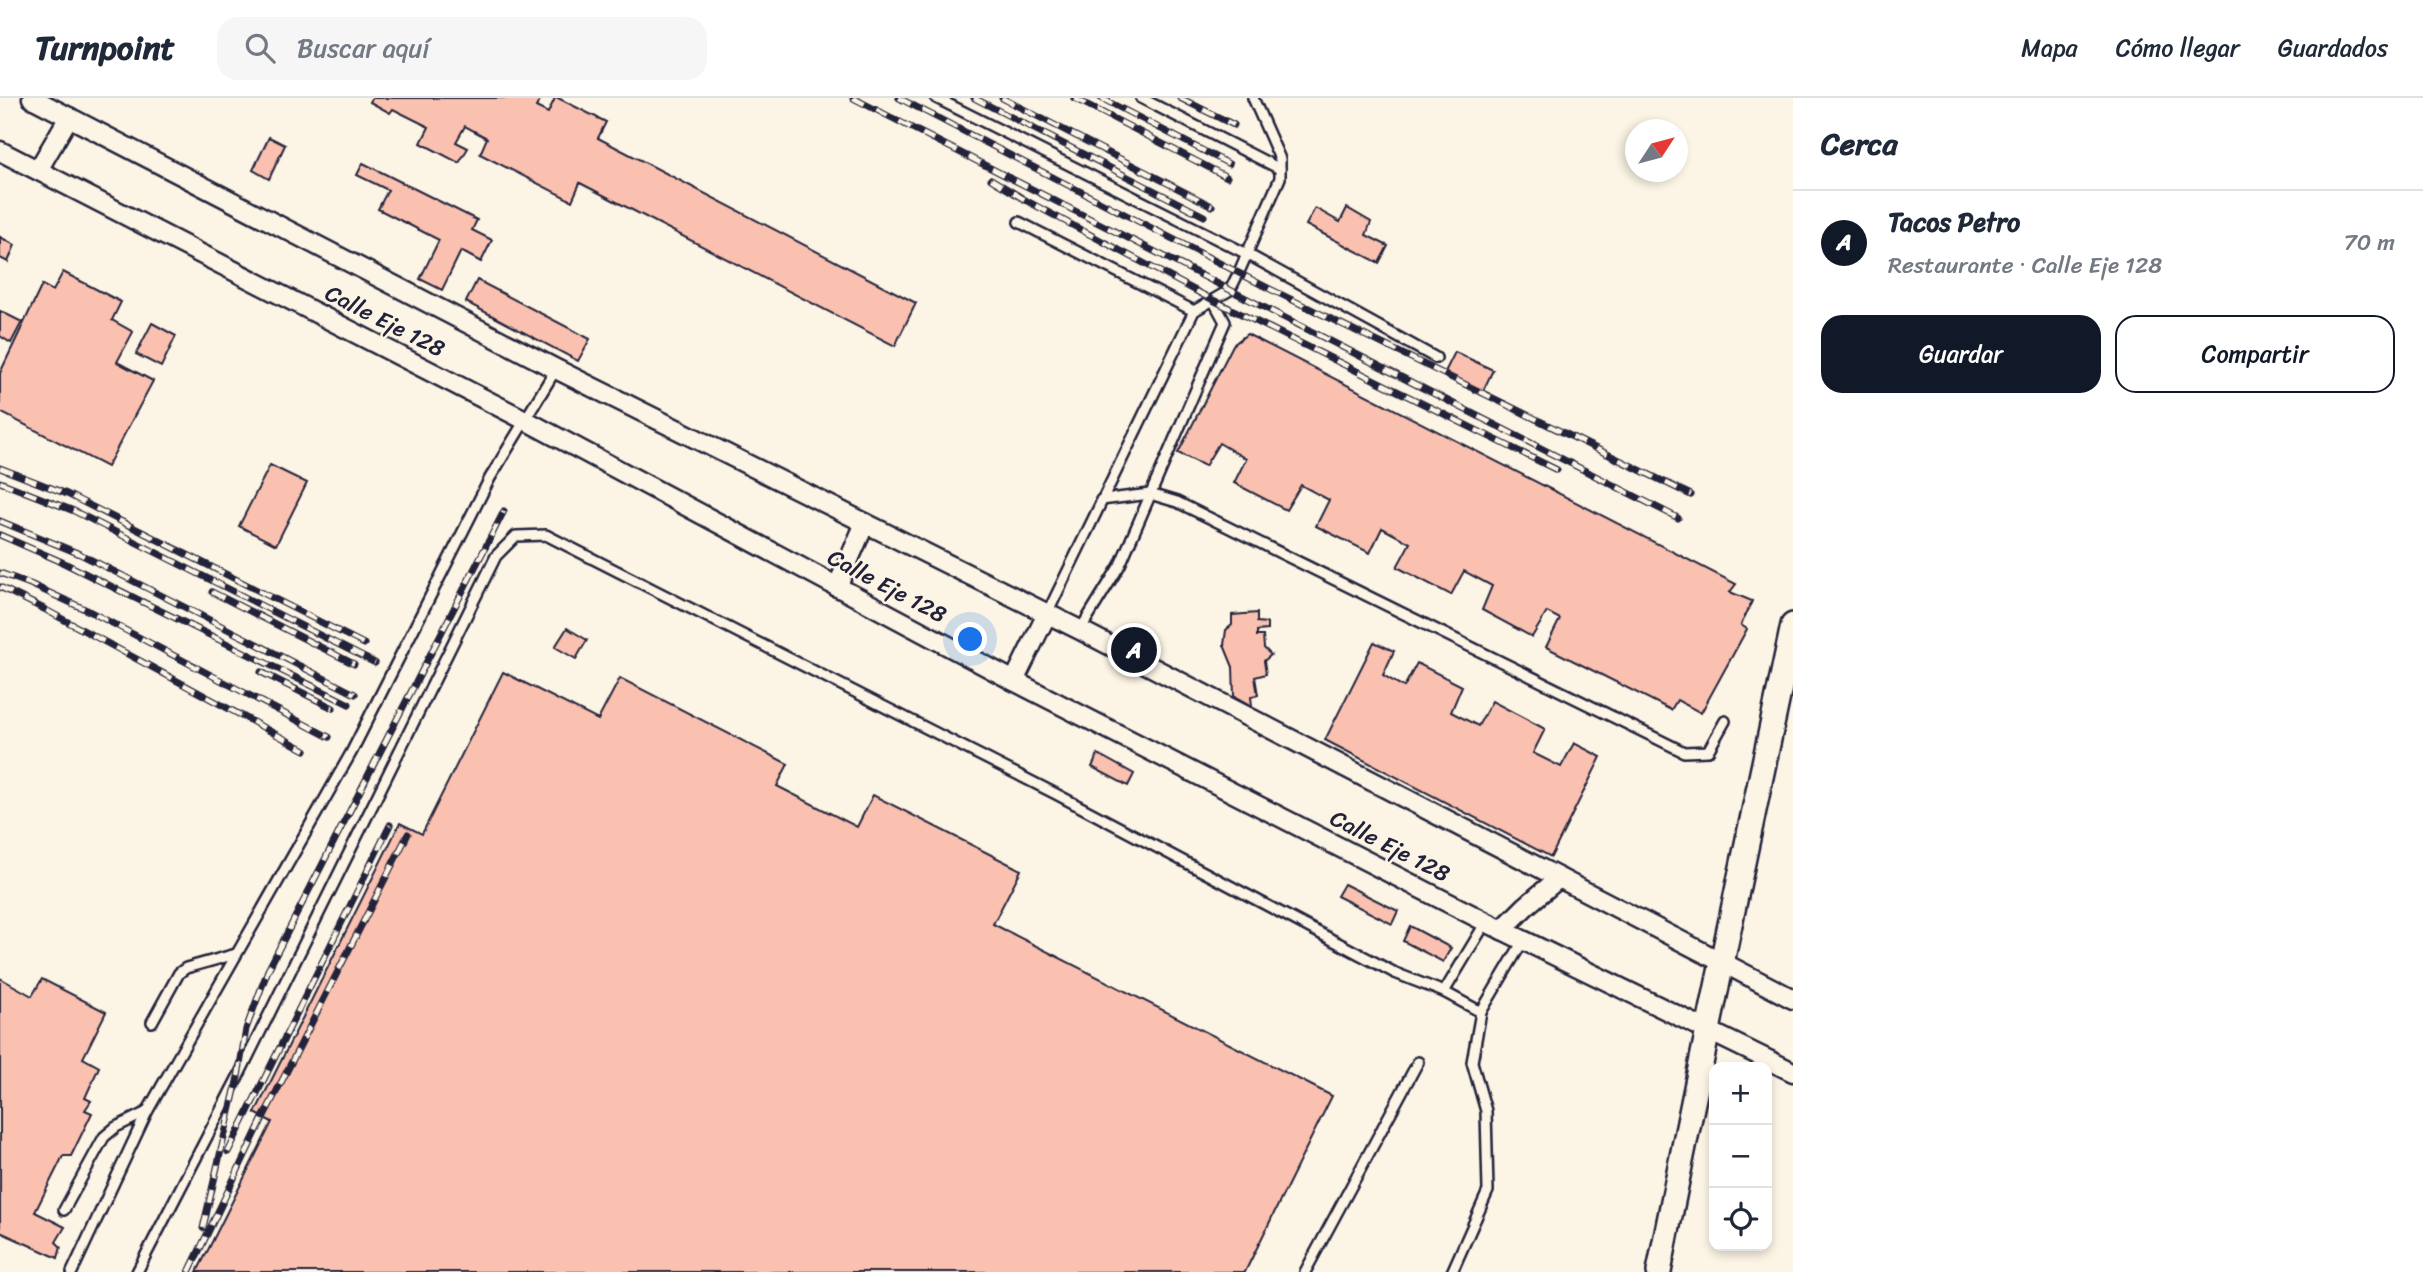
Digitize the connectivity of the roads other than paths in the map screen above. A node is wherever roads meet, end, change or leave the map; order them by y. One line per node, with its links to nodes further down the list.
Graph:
1 (32, 98): 5 (street, Calle Eje 128)
2 (936, 98): 10 (lane)
3 (1141, 98): 7 (lane)
4 (1253, 98): 7 (lane)
5 (69, 117): 8 (street); 14 (street, Calle Eje 128)
6 (0, 151): 8 (street, Calle Eje 128)
7 (1280, 169): 10 (lane)
8 (38, 170): 15 (street, Calle Eje 128)
9 (1019, 222): 12 (lane)
10 (1247, 254): 11 (lane); 13 (lane)
11 (1213, 300): 12 (lane); 16 (lane)
12 (1194, 310): 17 (lane)
13 (1436, 358)
14 (556, 369): 15 (lane); 18 (street, Calle Eje 128)
15 (523, 419): 19 (street, Calle Eje 128); 29 (lane)
16 (1150, 494): 17 (lane); 22 (lane); 24 (lane)
17 (1101, 500): 20 (lane)
18 (864, 523): 19 (street); 20 (street, Calle Eje 128)
19 (837, 587): 23 (street, Calle Eje 128)
20 (1047, 614): 22 (street, Calle Eje 128); 23 (street)
21 (1793, 625): 30 (street)
22 (1080, 630): 25 (street, Calle Eje 128)
23 (1014, 681): 26 (street, Calle Eje 128)
24 (1725, 722)
25 (1559, 878): 27 (street); 30 (street, Calle Eje 128)
26 (1486, 922): 27 (street, Calle Eje 128); 31 (lane)
27 (1502, 930): 28 (street, Calle Eje 128)
28 (1523, 941): 33 (lane); 35 (street, Calle Eje 128)
29 (236, 954): 34 (lane); 38 (lane)
30 (1723, 963): 32 (street, Calle Eje 128); 35 (street)
31 (1444, 992): 33 (lane); 41 (lane)
32 (1793, 999)
33 (1481, 1012): 43 (lane)
34 (152, 1023)
35 (1706, 1030): 37 (street, Calle Eje 128); 44 (street)
36 (1418, 1062): 42 (lane)
37 (1793, 1072)
38 (147, 1112): 39 (lane); 40 (lane)
39 (64, 1210)
40 (72, 1272)
41 (137, 1272)
42 (1305, 1272)
43 (1452, 1272)
44 (1659, 1272)

